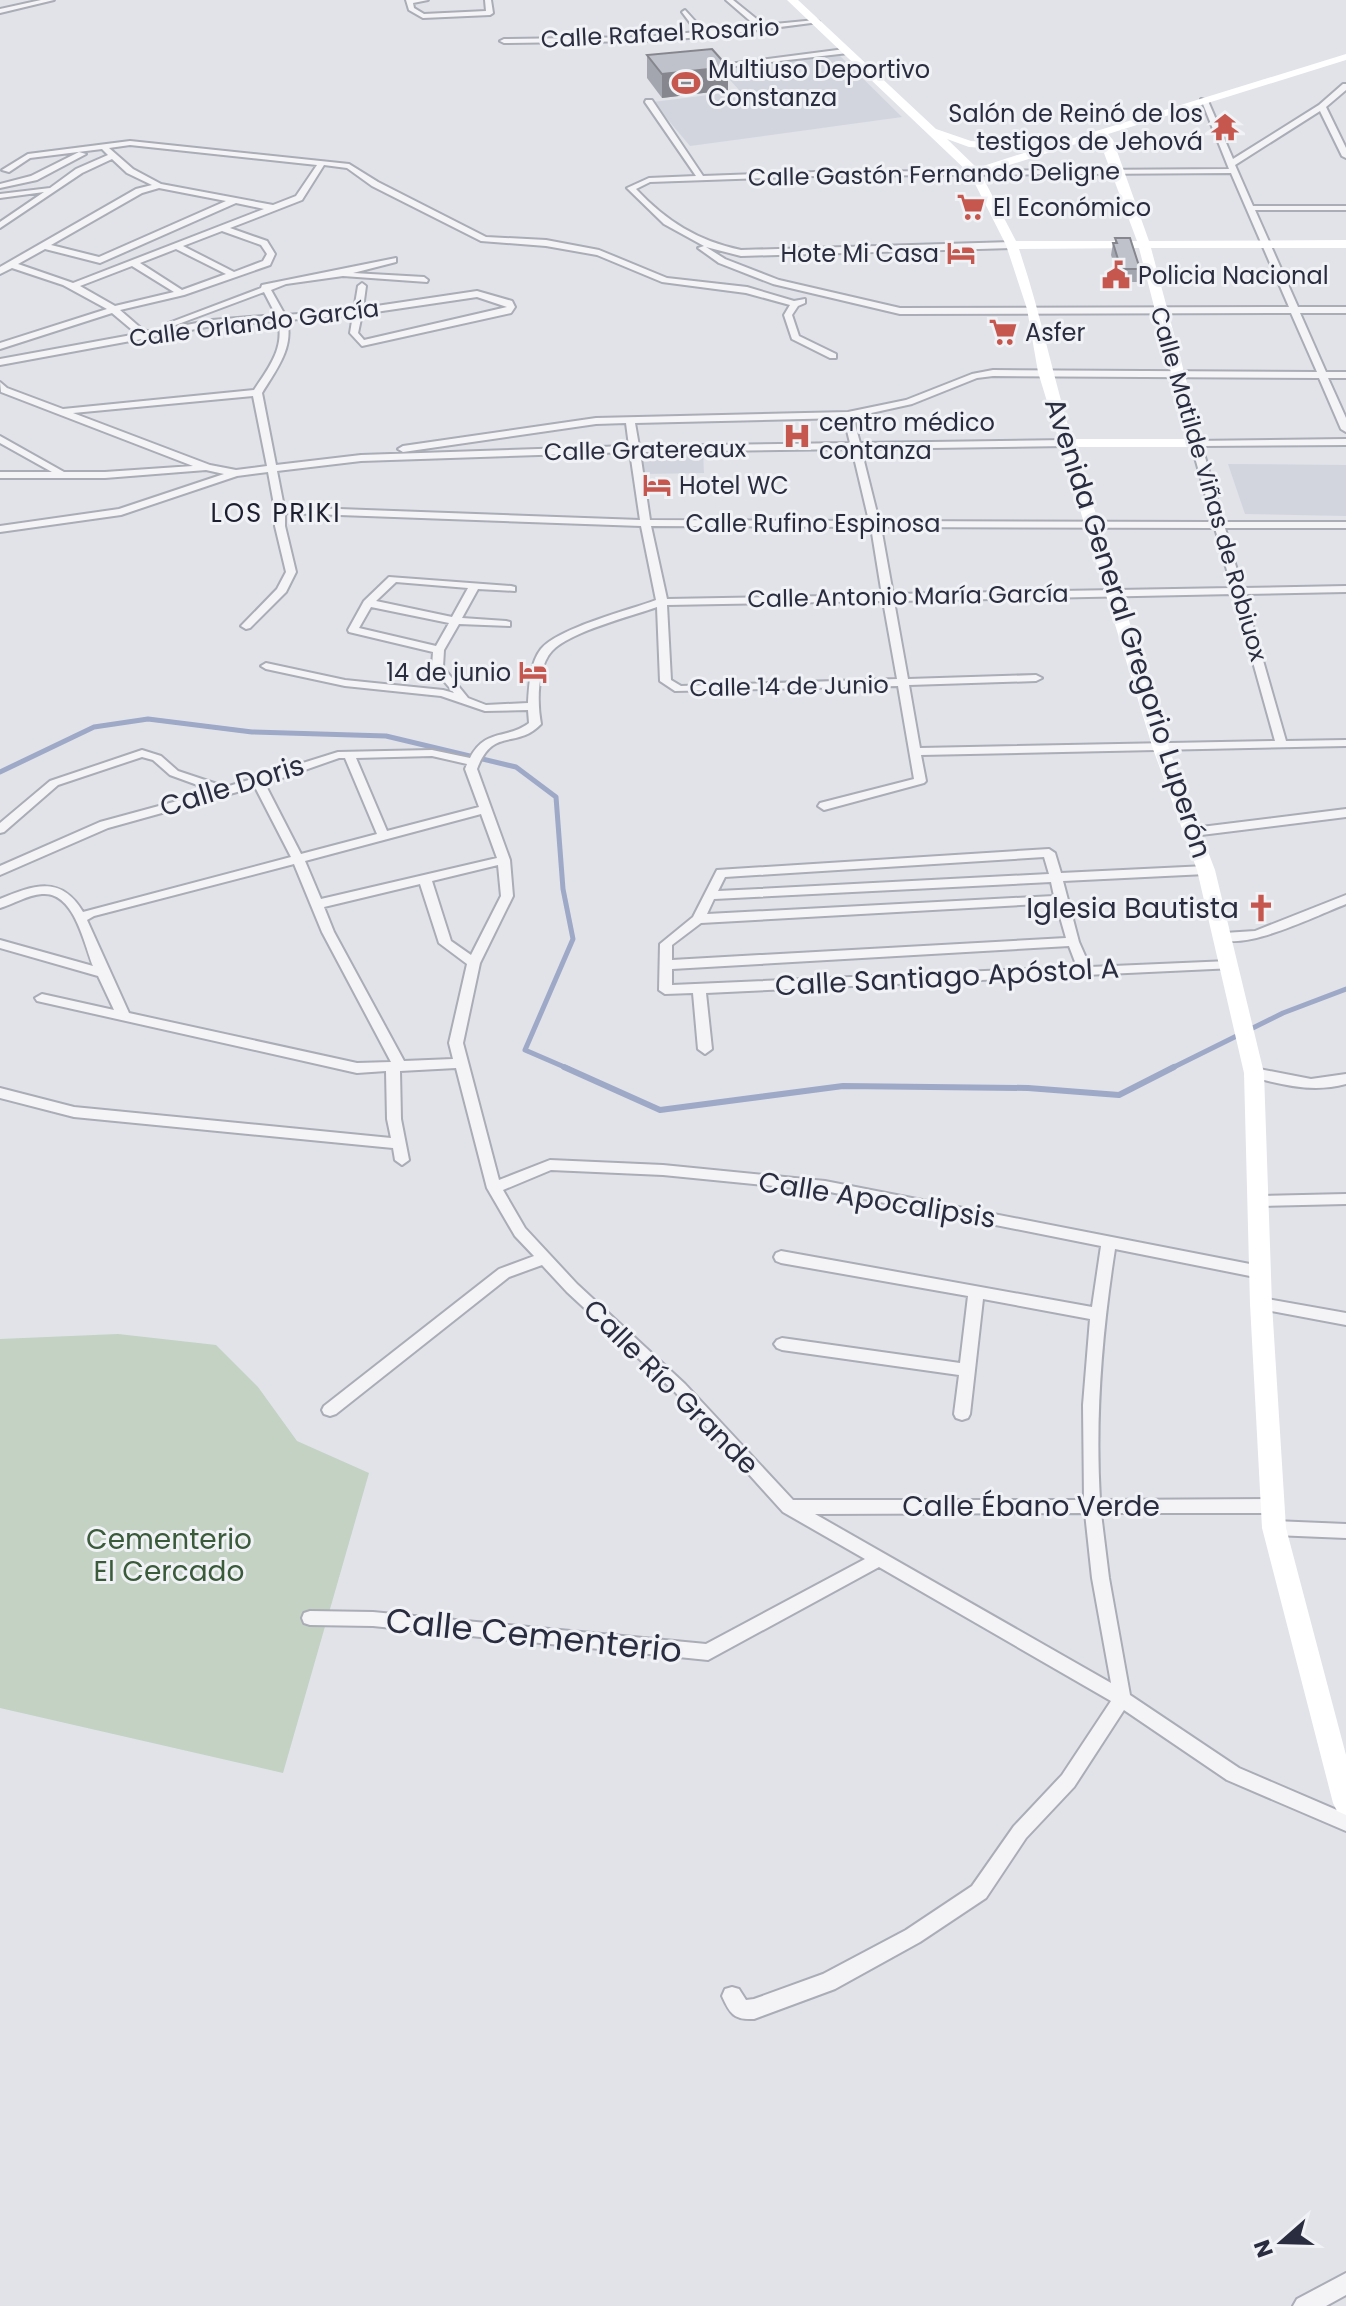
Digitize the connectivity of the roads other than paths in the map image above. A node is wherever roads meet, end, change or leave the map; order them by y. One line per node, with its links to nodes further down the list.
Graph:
1 (51, 0): 6 (street)
2 (425, 0): 3 (street)
3 (488, 0)
4 (729, 0): 9 (street)
5 (792, 0): 8 (main road)
6 (0, 11)
7 (685, 12): 10 (street)
8 (816, 22): 9 (street, Calle Rafael Rosario); 12 (main road)
9 (763, 28): 10 (street, Calle Rafael Rosario)
10 (703, 35): 11 (street, Calle Rafael Rosario)
11 (504, 41)
12 (845, 51): 14 (street); 19 (main road)
13 (1346, 57): 16 (main road)
14 (694, 69)
15 (1346, 86): 18 (street)
16 (1204, 101): 20 (main road); 26 (street)
17 (649, 102): 30 (street)
18 (1322, 107): 24 (street); 26 (street)
19 (926, 128): 21 (main road); 29 (main road)
20 (1101, 134): 21 (main road); 28 (main road, Calle Matilde Viñas de Robiuox)
21 (1059, 147): 29 (main road)
22 (105, 148): 23 (street); 25 (street); 27 (street); 31 (street)
23 (113, 155): 32 (street); 33 (street)
24 (1346, 155)
25 (322, 163): 36 (street); 60 (street)
26 (1232, 168): 28 (street, Calle Gastón Fernando Deligne); 37 (street)
27 (6, 170)
28 (1116, 171): 29 (street, Calle Gastón Fernando Deligne); 45 (main road, Calle Matilde Viñas de Robiuox)
29 (975, 172): 30 (street, Calle Gastón Fernando Deligne); 44 (main road, Avenida General Gregorio Luperón)
30 (701, 178): 41 (street, Calle Gastón Fernando Deligne)
31 (0, 186)
32 (159, 186): 35 (street); 46 (street)
33 (52, 189): 34 (street); 39 (street)
34 (0, 196)
35 (234, 201): 36 (street); 46 (street)
36 (276, 208): 40 (street)
37 (1249, 208): 38 (street); 42 (street)
38 (1346, 208)
39 (0, 226)
40 (225, 229): 47 (street); 53 (street)
41 (684, 237): 44 (street); 59 (street)
42 (1267, 243): 43 (main road); 45 (main road); 64 (street)
43 (1346, 244)
44 (1012, 245): 45 (main road); 62 (main road, Avenida General Gregorio Luperón)
45 (1144, 245): 63 (main road, Calle Matilde Viñas de Robiuox)
46 (44, 246): 50 (street)
47 (179, 247): 49 (street); 53 (street)
48 (393, 260): 52 (street)
49 (135, 264): 55 (street); 58 (street)
50 (11, 265): 51 (street); 55 (street)
51 (0, 271)
52 (339, 274): 54 (street); 57 (street)
53 (234, 275): 58 (street)
54 (424, 280)
55 (76, 285): 61 (street)
56 (362, 286): 66 (street)
57 (265, 287): 67 (street); 68 (street)
58 (181, 293): 61 (street)
59 (817, 294): 60 (street); 62 (street)
60 (795, 304): 70 (street)
61 (115, 309): 68 (street); 69 (street)
62 (1033, 309): 63 (street); 72 (main road, Avenida General Gregorio Luperón)
63 (1161, 309): 64 (street); 73 (main road, Calle Matilde Viñas de Robiuox)
64 (1295, 309): 65 (street); 74 (street)
65 (1346, 310)
66 (356, 312): 66 (street, Calle Orlando García); 67 (street, Calle Orlando García)
67 (284, 315): 68 (street, Calle Orlando García); 77 (street)
68 (142, 334): 71 (street, Calle Orlando García)
69 (0, 346)
70 (833, 356)
71 (0, 362)
72 (1045, 372): 73 (street); 79 (street); 84 (main road, Avenida General Gregorio Luperón)
73 (1178, 373): 74 (street); 85 (main road, Calle Matilde Viñas de Robiuox)
74 (1324, 375): 75 (street); 81 (street)
75 (1346, 375)
76 (0, 385): 78 (street)
77 (257, 393): 78 (street); 90 (street)
78 (62, 411): 89 (street)
79 (848, 415): 80 (street); 86 (street)
80 (630, 419): 87 (street, Calle 14 de Junio); 88 (street)
81 (1346, 429)
82 (0, 439): 92 (street)
83 (1346, 442): 85 (street, Calle Gratereaux)
84 (1067, 443): 85 (main road, Calle Gratereaux); 86 (street, Calle Gratereaux); 96 (main road, Avenida General Gregorio Luperón)
85 (1196, 443): 97 (street, Calle Matilde Viñas de Robiuox)
86 (855, 446): 87 (street, Calle Gratereaux); 98 (street)
87 (636, 449): 88 (street, Calle Gratereaux); 95 (street, Calle 14 de Junio)
88 (361, 458): 90 (street, Calle Gratereaux)
89 (208, 468): 91 (street); 92 (street)
90 (271, 469): 91 (street, Calle Gratereaux); 94 (street)
91 (236, 473): 100 (street, Calle Gratereaux)
92 (62, 474): 93 (street)
93 (0, 475)
94 (280, 510): 95 (street, Calle Rufino Espinosa); 111 (street)
95 (645, 521): 98 (street, Calle Rufino Espinosa); 107 (street, Calle 14 de Junio)
96 (1092, 523): 97 (street, Calle Rufino Espinosa); 98 (street, Calle Rufino Espinosa); 104 (main road, Avenida General Gregorio Luperón)
97 (1218, 523): 99 (street, Calle Rufino Espinosa); 105 (street, Calle Matilde Viñas de Robiuox)
98 (875, 524): 106 (street)
99 (1346, 525)
100 (0, 529)
101 (475, 585): 102 (street); 108 (street); 109 (street)
102 (511, 589)
103 (1346, 589): 105 (street, Calle Antonio María García)
104 (1114, 590): 105 (street, Calle Antonio María García); 106 (street, Calle Antonio María García); 120 (main road, Avenida General Gregorio Luperón)
105 (1238, 590): 119 (street, Calle Matilde Viñas de Robiuox)
106 (886, 597): 107 (street, Calle Antonio María García); 115 (street)
107 (662, 602): 115 (street, Calle 14 de Junio); 117 (street, Calle Antonio María García)
108 (368, 603): 109 (street); 112 (street)
109 (457, 621): 110 (street); 112 (street)
110 (506, 624)
111 (246, 626)
112 (439, 650): 116 (street)
113 (266, 666): 116 (street)
114 (1036, 678): 115 (street, Calle 14 de Junio)
115 (903, 684): 121 (street)
116 (471, 704): 117 (street)
117 (531, 706): 123 (street)
118 (1346, 743): 119 (street)
119 (1282, 746): 120 (street)
120 (1161, 749): 121 (street); 130 (main road, Avenida General Gregorio Luperón)
121 (915, 752): 126 (street)
122 (349, 754): 123 (street, Calle Doris); 124 (street, Calle Doris); 131 (street)
123 (473, 762): 127 (street, Calle Río Grande)
124 (258, 782): 125 (street, Calle Doris); 132 (street)
125 (224, 790): 129 (street); 135 (street, Calle Doris)
126 (824, 806)
127 (487, 809): 131 (street); 133 (street, Calle Río Grande)
128 (1346, 813): 130 (street)
129 (0, 829)
130 (1193, 832): 134 (main road, Avenida General Gregorio Luperón)
131 (383, 835): 132 (street)
132 (297, 857): 142 (street); 143 (street)
133 (504, 860): 137 (street); 148 (street, Calle Río Grande)
134 (1206, 870): 136 (street); 145 (main road, Avenida General Gregorio Luperón)
135 (0, 871)
136 (1057, 877): 138 (street); 138 (street); 139 (street)
137 (425, 879): 142 (street); 148 (street)
138 (710, 895): 144 (street)
139 (1063, 899): 144 (street); 146 (street)
140 (1346, 899): 145 (street)
141 (0, 904): 143 (street)
142 (318, 904): 158 (street)
143 (84, 917): 152 (street)
144 (698, 919): 149 (street)
145 (1224, 937): 150 (main road, Avenida General Gregorio Luperón)
146 (1073, 942): 149 (street); 151 (street)
147 (0, 944): 152 (street)
148 (474, 963): 157 (street, Calle Río Grande)
149 (665, 965): 153 (street, Calle Santiago Apóstol A)
150 (1229, 965): 151 (street, Calle Santiago Apóstol A); 159 (main road, Avenida General Gregorio Luperón)
151 (1085, 970): 153 (street, Calle Santiago Apóstol A)
152 (102, 973): 155 (street)
153 (699, 988): 156 (street)
154 (42, 998): 155 (street)
155 (125, 1018): 158 (street)
156 (705, 1049)
157 (460, 1063): 158 (street); 164 (street, Calle Río Grande)
158 (396, 1066): 162 (street)
159 (1254, 1073): 160 (street); 166 (main road, Avenida General Gregorio Luperón)
160 (1346, 1079)
161 (0, 1093): 162 (street)
162 (399, 1144): 163 (street)
163 (402, 1160)
164 (494, 1188): 167 (street, Calle Apocalipsis); 169 (street, Calle Río Grande)
165 (1346, 1199): 166 (street)
166 (1259, 1201): 170 (main road, Avenida General Gregorio Luperón)
167 (1109, 1241): 170 (street, Calle Apocalipsis); 173 (street)
168 (781, 1257): 171 (street)
169 (544, 1258): 177 (street); 181 (street, Calle Río Grande)
170 (1260, 1272): 172 (main road, Avenida General Gregorio Luperón)
171 (976, 1292): 173 (street); 176 (street)
172 (1261, 1304): 174 (street); 180 (main road, Avenida General Gregorio Luperón)
173 (1097, 1314): 179 (street)
174 (1346, 1319)
175 (782, 1344): 176 (street)
176 (967, 1370): 178 (street)
177 (330, 1410)
178 (962, 1414)
179 (1092, 1505): 180 (street, Calle Ébano Verde); 181 (street, Calle Ébano Verde); 186 (street)
180 (1273, 1506): 182 (main road, Avenida General Gregorio Luperón)
181 (789, 1507): 184 (street, Calle Río Grande)
182 (1274, 1528): 183 (street); 187 (main road, Avenida General Gregorio Luperón)
183 (1346, 1531)
184 (878, 1560): 185 (street, Calle Cementerio); 186 (street, Calle Río Grande)
185 (310, 1618)
186 (1122, 1699): 188 (street, Calle Río Grande); 189 (street)
187 (1346, 1803)
188 (1346, 1823)
189 (732, 1996)
190 (1346, 2284): 191 (street)
191 (1304, 2306)

